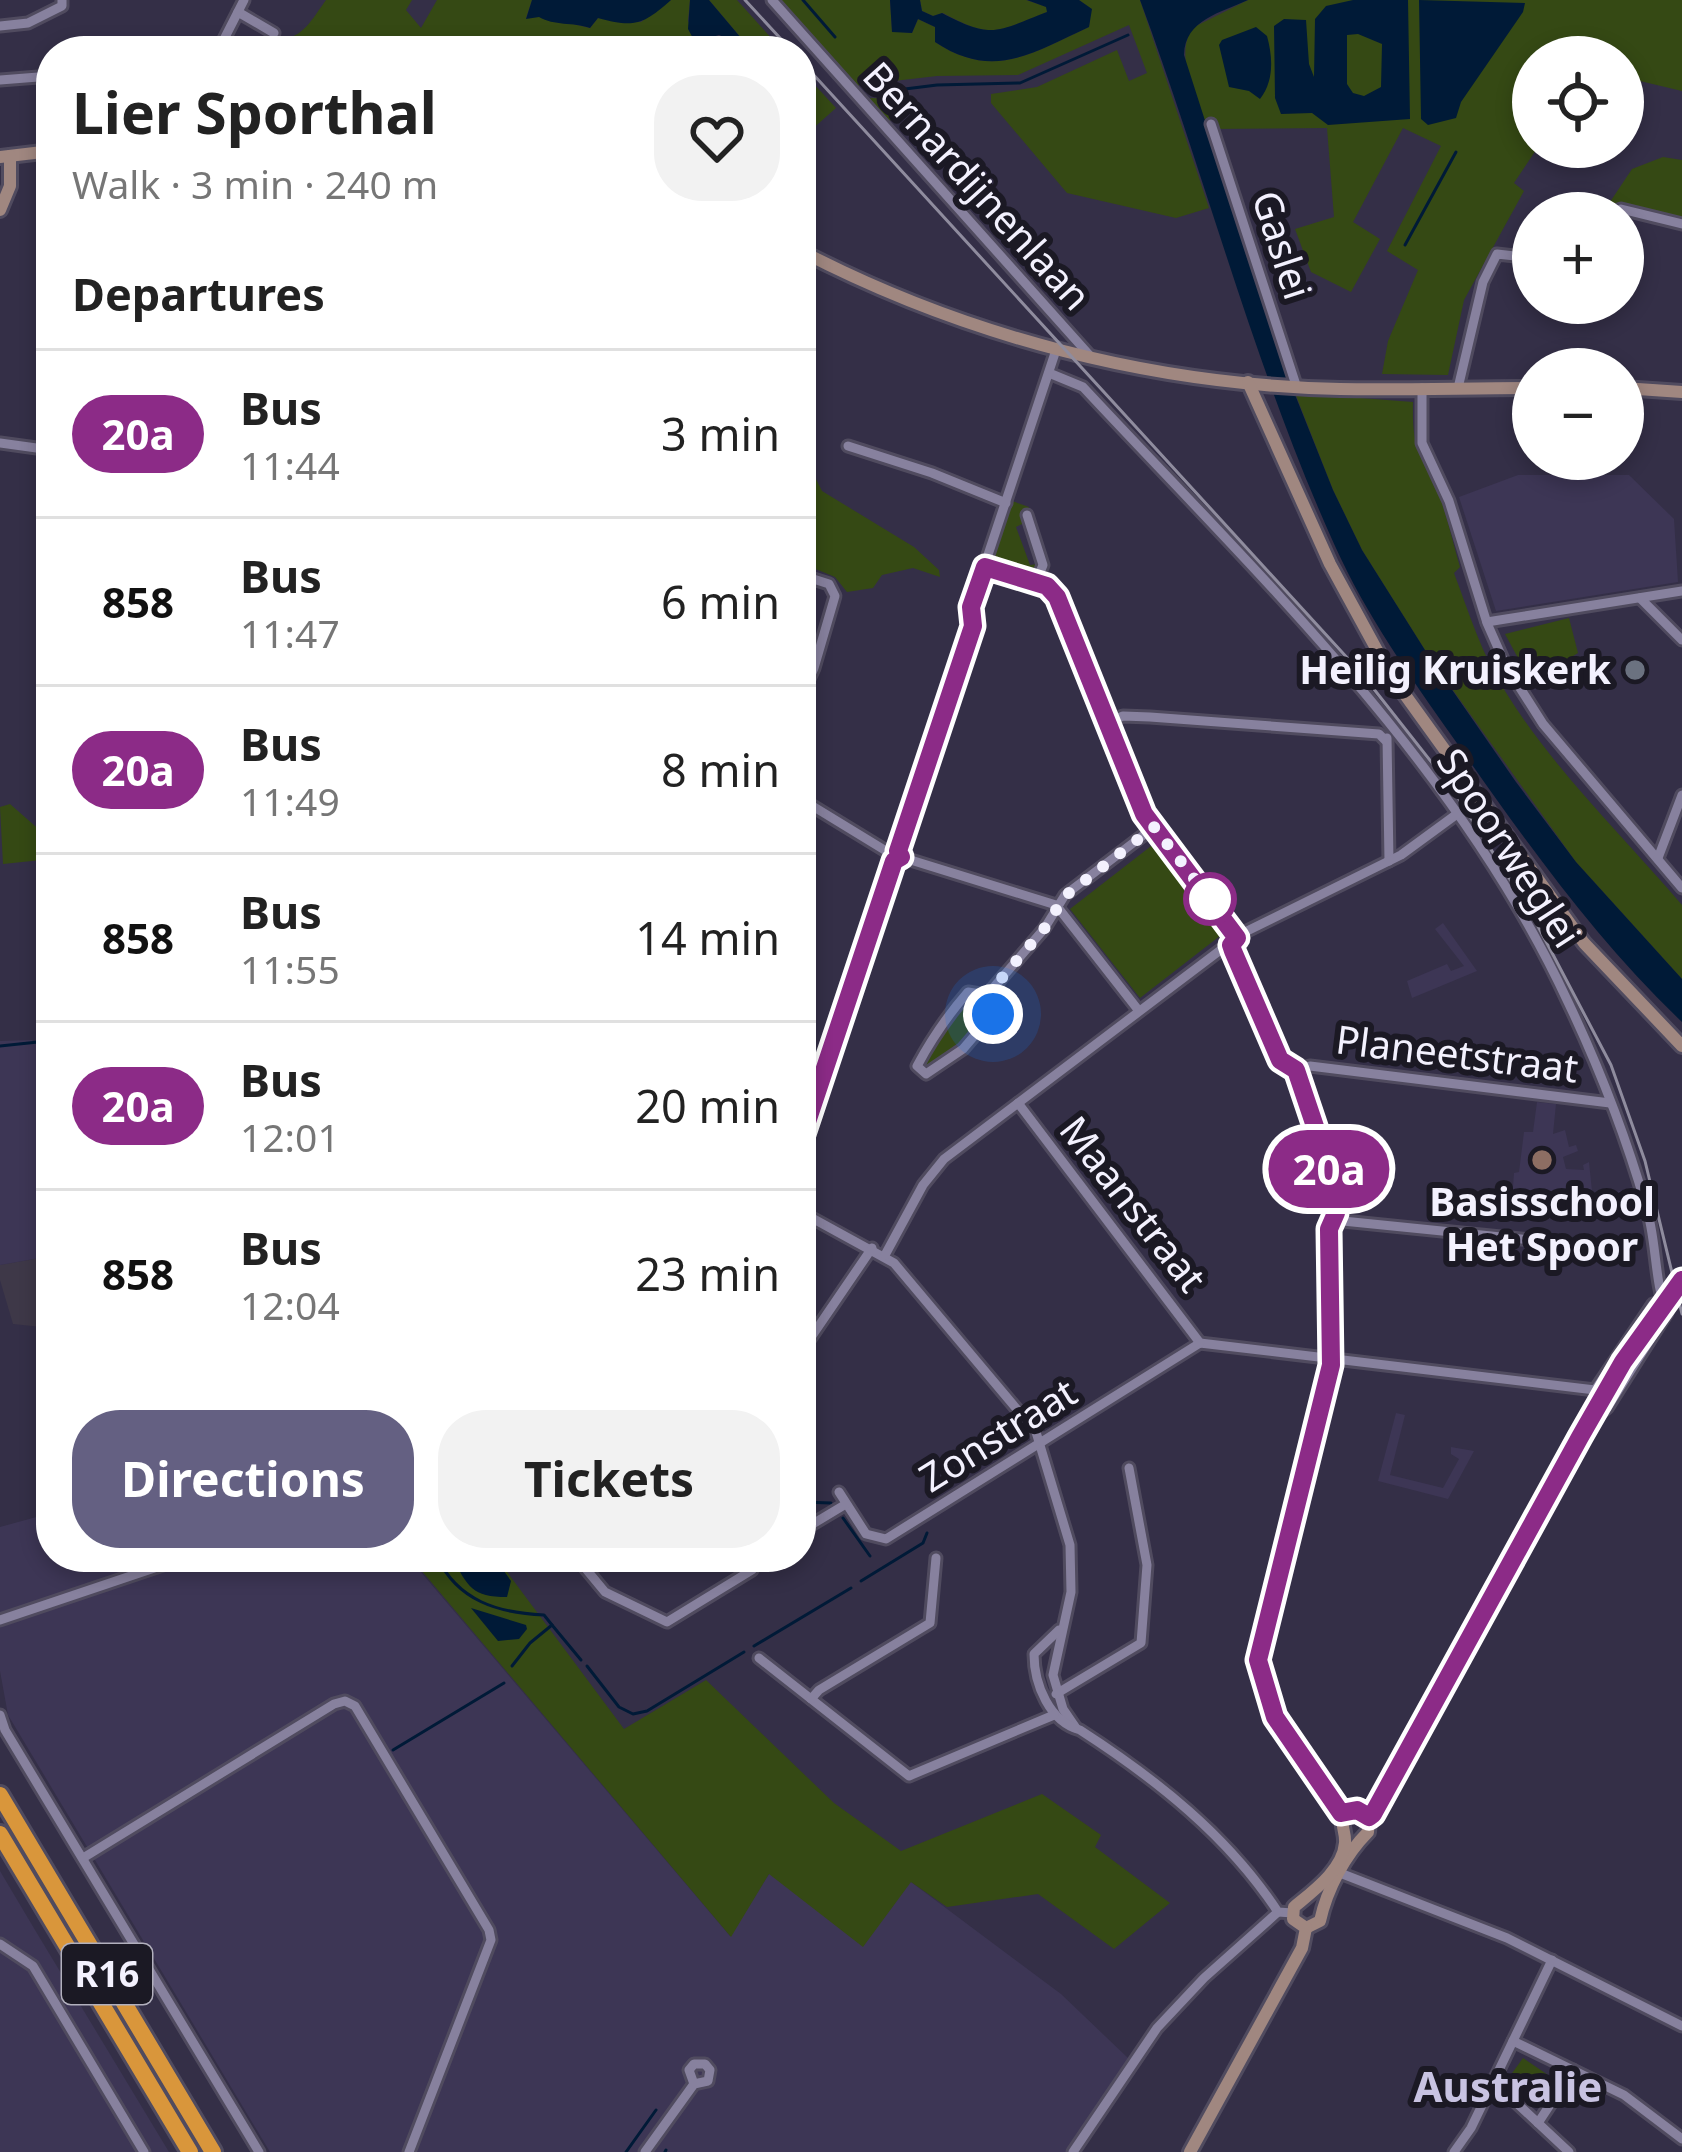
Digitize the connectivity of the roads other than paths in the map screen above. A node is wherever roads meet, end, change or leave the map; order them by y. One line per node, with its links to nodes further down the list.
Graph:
1 (62, 0): 5 (street)
2 (244, 0): 4 (street)
3 (772, 0): 8 (street, Bernardijnenlaan)
4 (238, 12): 6 (street); 7 (street)
5 (0, 26)
6 (274, 34)
7 (226, 36)
8 (804, 36)
9 (816, 49): 21 (street, Bernardijnenlaan)
10 (36, 77): 11 (street)
11 (0, 80)
12 (1211, 124): 24 (street, Gaslei)
13 (36, 153): 14 (street)
14 (5, 156): 15 (street)
15 (0, 210)
16 (1644, 215): 17 (street)
17 (1682, 224)
18 (1512, 256): 26 (street)
19 (816, 258): 20 (street)
20 (1056, 350): 21 (street); 22 (street)
21 (1092, 358): 23 (street)
22 (1049, 374): 33 (street); 44 (street, Spoorweglei)
23 (1248, 382): 24 (street); 58 (street)
24 (1294, 385): 25 (street)
25 (1422, 388): 26 (street); 40 (street)
26 (1458, 388): 27 (street)
27 (1512, 388)
28 (1644, 390): 29 (street)
29 (1679, 393)
30 (0, 443): 32 (street)
31 (848, 446): 33 (street)
32 (36, 448)
33 (1006, 503): 35 (street)
34 (1027, 515): 37 (street)
35 (985, 567): 37 (street); 50 (street)
36 (816, 580): 42 (street)
37 (1036, 582): 43 (street)
38 (1682, 591): 39 (street)
39 (1640, 598): 40 (street); 41 (street)
40 (1487, 622): 51 (street)
41 (1682, 640)
42 (816, 661)
43 (1108, 722): 45 (street); 49 (street)
44 (1395, 730): 45 (street); 48 (street, Spoorweglei)
45 (1385, 741): 52 (street)
46 (1682, 795): 51 (street)
47 (816, 808): 50 (street)
48 (1457, 814): 52 (street); 61 (street, Spoorweglei)
49 (1154, 827): 54 (street); 55 (street)
50 (896, 856): 54 (street); 60 (street)
51 (1658, 858): 53 (street)
52 (1389, 861): 55 (street)
53 (1682, 888)
54 (1056, 905): 56 (street); 57 (street)
55 (1234, 941): 57 (street); 59 (street)
56 (987, 995): 56 (street)
57 (1138, 1011): 62 (street)
58 (1682, 1046)
59 (1296, 1070): 61 (street, Planeetstraat); 64 (street)
60 (816, 1095)
61 (1610, 1102): 68 (street, Spoorweglei)
62 (1018, 1103): 67 (street); 70 (street, Maanstraat)
63 (816, 1220): 66 (street)
64 (1334, 1220): 65 (street); 71 (street)
65 (1541, 1241)
66 (872, 1248): 67 (street); 69 (street)
67 (884, 1256): 72 (street)
68 (1661, 1302): 71 (street); 91 (street)
69 (816, 1330)
70 (1200, 1343): 71 (street); 72 (street, Zonstraat)
71 (1331, 1358): 90 (street)
72 (1040, 1445): 75 (street, Zonstraat); 82 (street)
73 (1129, 1468): 84 (street)
74 (839, 1492): 75 (street, Zonstraat)
75 (846, 1504): 76 (street)
76 (816, 1522)
77 (936, 1558): 85 (street)
78 (142, 1572): 81 (street)
79 (588, 1572): 80 (street)
80 (749, 1572)
81 (0, 1620)
82 (1063, 1627): 84 (street); 86 (street)
83 (759, 1658): 85 (street)
84 (1056, 1694): 88 (street)
85 (811, 1700): 86 (street)
86 (1054, 1714): 88 (street)
87 (0, 1715): 93 (street)
88 (1076, 1728): 95 (street)
89 (0, 1795): 108 (highway, R16)
90 (1345, 1815): 91 (street); 95 (street)
91 (1369, 1817): 94 (street)
92 (0, 1834): 107 (highway, R16)
93 (83, 1858): 109 (street); 110 (street)
94 (1340, 1873): 96 (street); 98 (street)
95 (1286, 1913): 96 (street); 112 (street)
96 (1306, 1928): 113 (street)
97 (0, 1944): 106 (street)
98 (1552, 1960): 99 (street); 100 (street)
99 (1682, 2026)
100 (1513, 2041): 101 (street); 102 (street)
101 (1573, 2070): 104 (street); 105 (street)
102 (1493, 2081): 104 (street); 114 (street)
103 (694, 2084): 111 (street)
104 (1538, 2123): 115 (street)
105 (1682, 2139)
106 (144, 2152)
107 (190, 2152)
108 (213, 2152)
109 (259, 2152)
110 (410, 2152)
111 (645, 2152)
112 (1073, 2152)
113 (1190, 2152)
114 (1454, 2152)
115 (1569, 2152)

